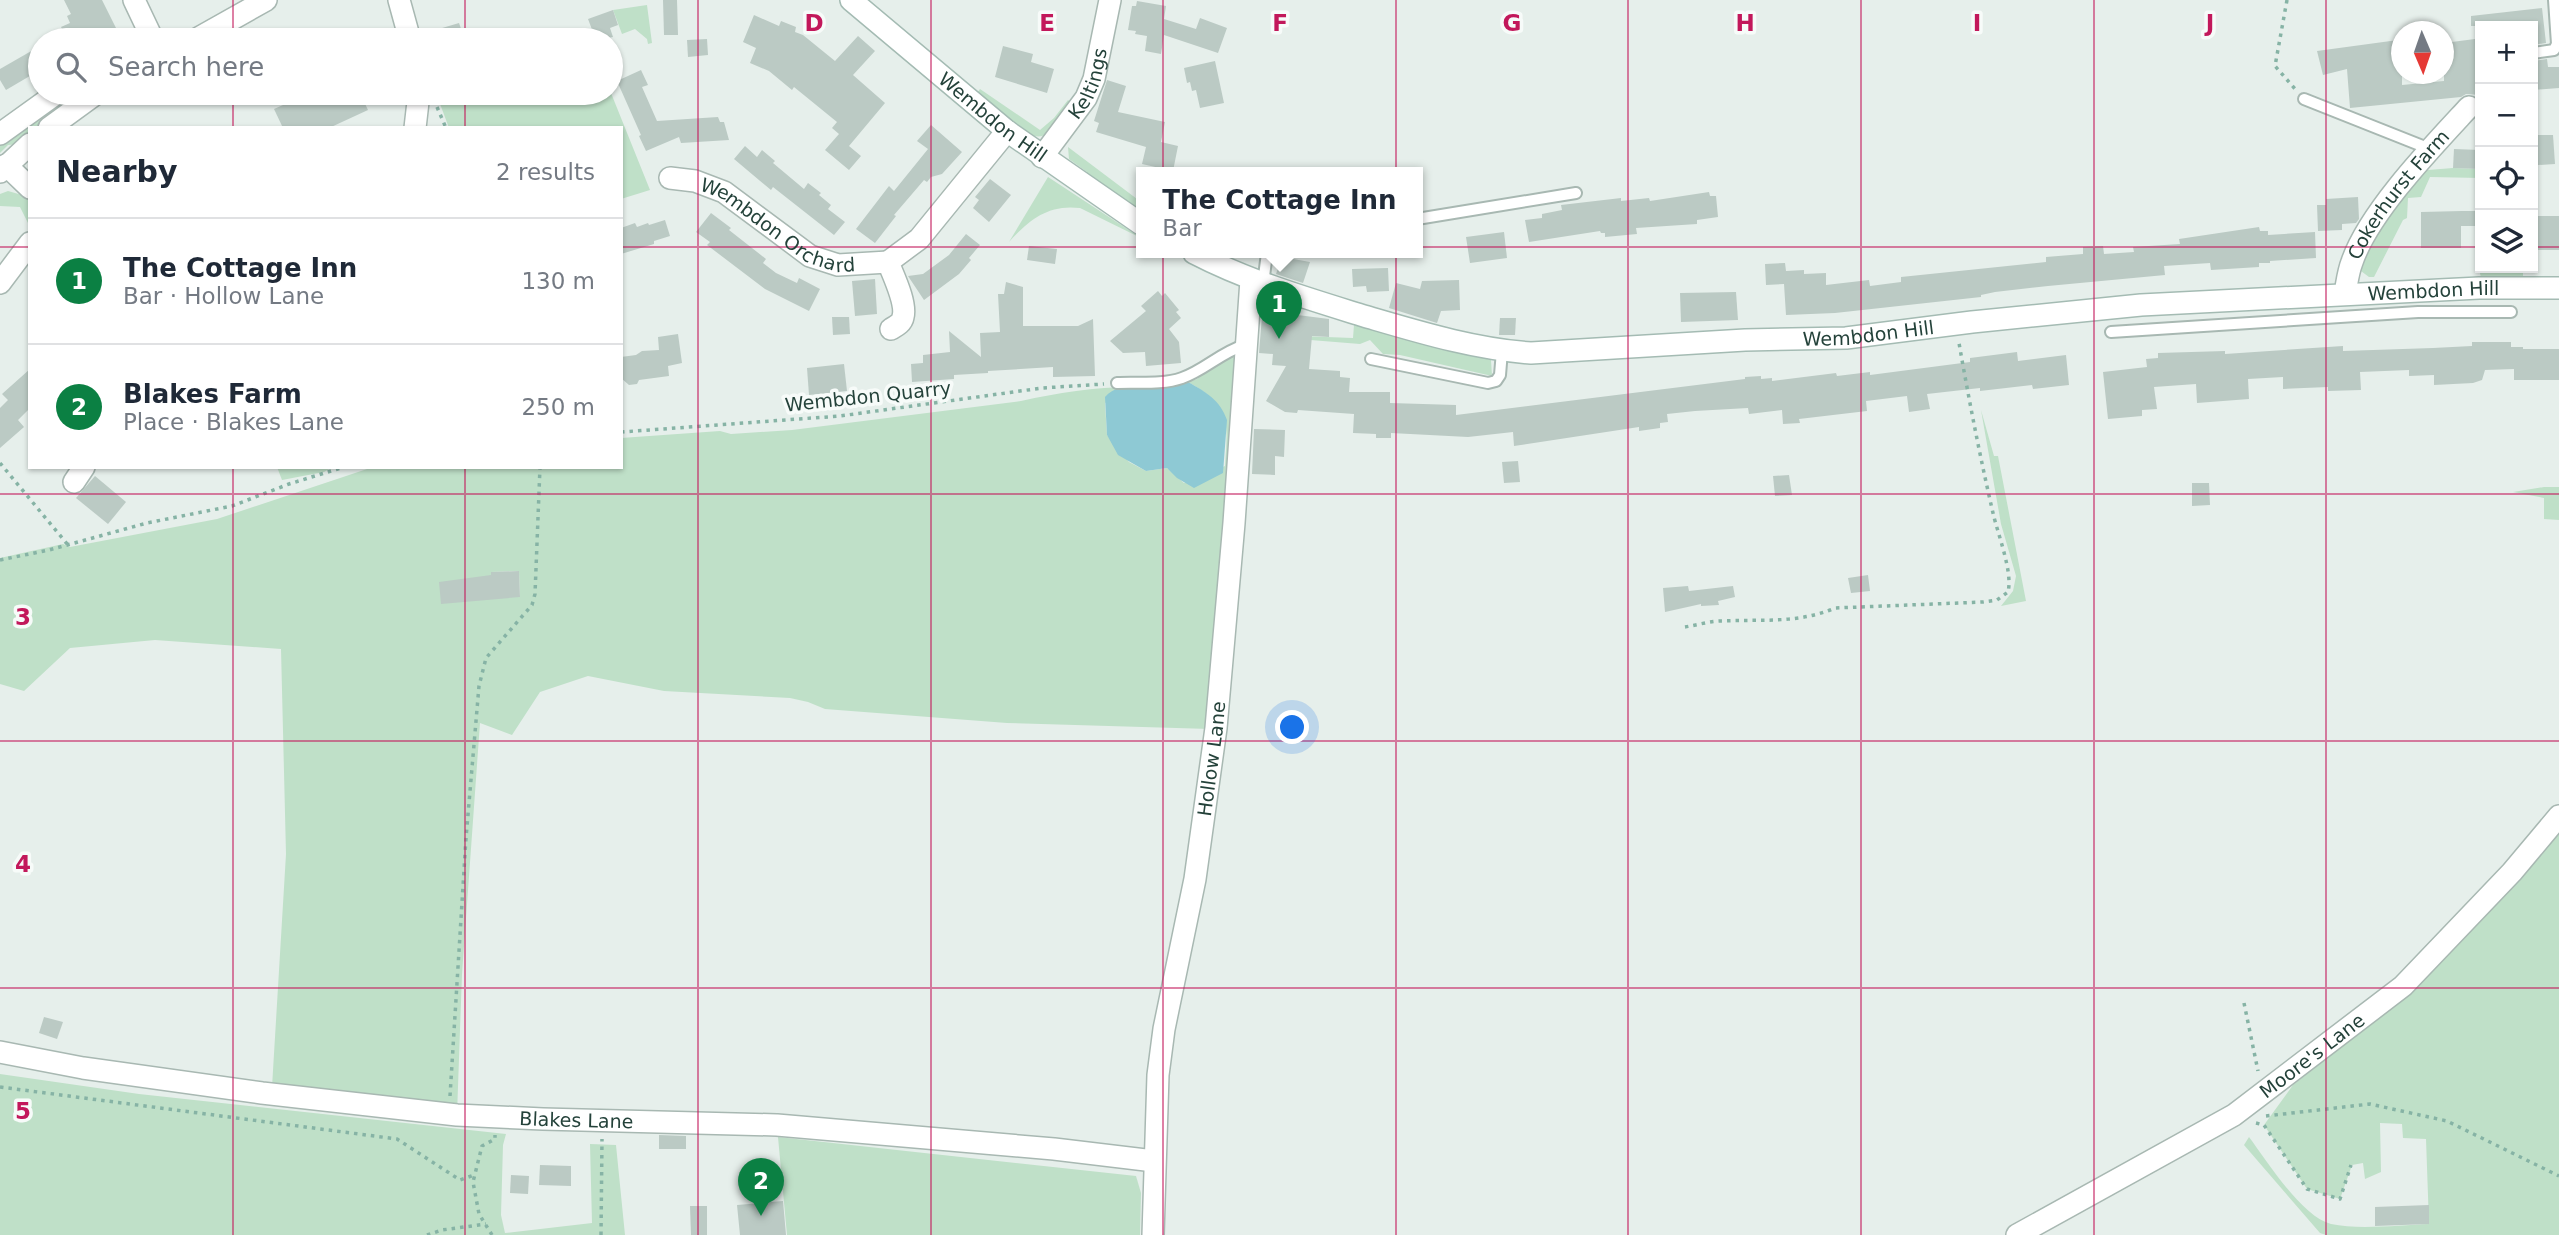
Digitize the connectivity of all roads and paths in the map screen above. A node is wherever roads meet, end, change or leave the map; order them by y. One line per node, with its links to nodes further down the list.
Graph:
1 (134, 0): 8 (street)
2 (265, 0): 9 (street)
3 (398, 0): 10 (street)
4 (851, 0): 19 (street, Wembdon Hill)
5 (1110, 0): 23 (street, Keltings)
6 (2287, 0): 12 (path)
7 (2554, 0): 11 (lane)
8 (146, 28)
9 (216, 28)
10 (406, 28)
11 (2538, 52)
12 (2304, 99): 22 (lane)
13 (40, 105): 20 (street)
14 (81, 105): 17 (street)
15 (418, 105): 18 (street)
16 (2474, 105): 22 (street, Cokerhurst Farm)
17 (52, 126)
18 (415, 126)
19 (1007, 131): 23 (street, Wembdon Hill); 33 (street, Wembdon Orchard)
20 (0, 134)
21 (28, 146): 24 (street)
22 (2430, 149): 38 (street, Cokerhurst Farm)
23 (1042, 157): 29 (street, Wembdon Hill)
24 (3, 168): 26 (street)
25 (670, 178): 33 (street, Wembdon Orchard)
26 (28, 187)
27 (1576, 193): 28 (lane)
28 (1423, 218)
29 (1136, 220)
30 (28, 246): 35 (street)
31 (1205, 258): 34 (street, Wembdon Hill)
32 (1265, 258): 34 (lane)
33 (888, 262): 45 (street, Wembdon Orchard)
34 (1257, 282): 48 (street, Hollow Lane); 49 (street, Wembdon Hill)
35 (0, 283)
36 (2479, 288): 37 (street, Wembdon Hill); 38 (street, Wembdon Hill); 41 (lane)
37 (2559, 288)
38 (2345, 293): 39 (street, Wembdon Hill)
39 (2234, 300): 40 (street, Wembdon Hill); 44 (lane)
40 (2124, 307): 43 (street, Wembdon Hill); 47 (lane)
41 (2478, 312): 42 (lane); 44 (lane)
42 (2511, 312)
43 (1956, 324): 49 (street, Wembdon Hill); 58 (path)
44 (2236, 326): 47 (lane)
45 (891, 329)
46 (2111, 332): 47 (lane)
47 (2127, 332)
48 (1245, 345): 51 (lane); 68 (street, Hollow Lane)
49 (1502, 351): 50 (lane)
50 (1371, 359)
51 (1117, 383): 52 (path, Wembdon Quarry)
52 (623, 432)
53 (0, 463): 56 (path)
54 (338, 469): 56 (path)
55 (540, 469): 65 (path)
56 (68, 545): 57 (path)
57 (0, 560)
58 (1685, 627)
59 (2559, 816): 63 (street, Moore's Lane)
60 (2244, 1003): 63 (path)
61 (0, 1052): 65 (street, Blakes Lane)
62 (0, 1087): 70 (path)
63 (2263, 1094): 64 (street, Moore's Lane)
64 (2240, 1111): 69 (path); 71 (path); 77 (street, Moore's Lane)
65 (457, 1115): 66 (street, Blakes Lane)
66 (496, 1117): 67 (street, Blakes Lane); 70 (path)
67 (602, 1121): 68 (street, Blakes Lane); 75 (path)
68 (1154, 1161): 76 (street, Hollow Lane)
69 (2351, 1165)
70 (474, 1175): 72 (path)
71 (2559, 1176)
72 (486, 1224): 73 (path); 74 (path)
73 (427, 1235)
74 (492, 1235)
75 (601, 1235)
76 (1153, 1235)
77 (2017, 1235)

